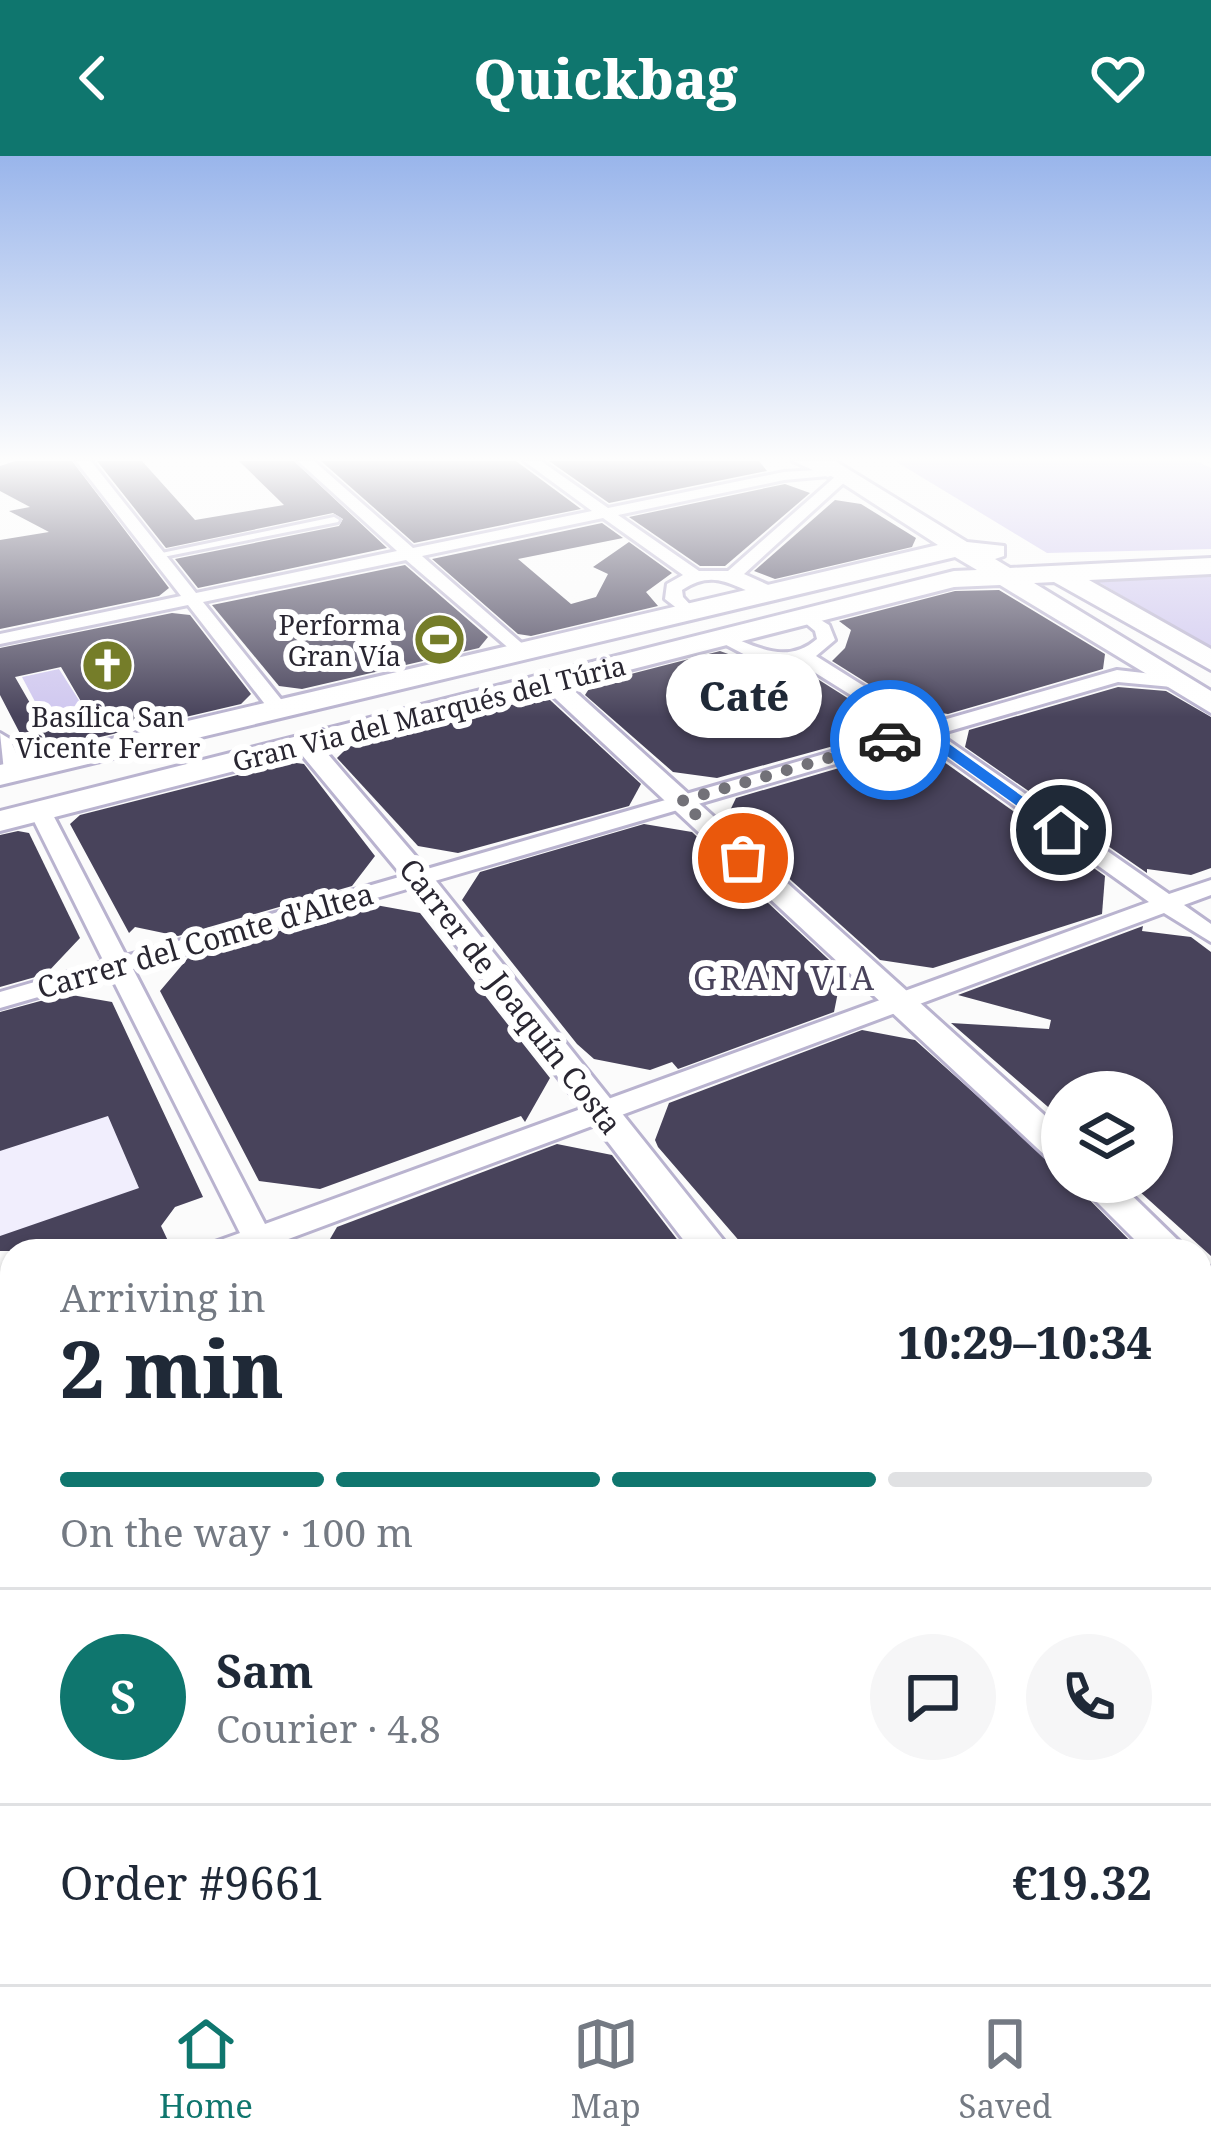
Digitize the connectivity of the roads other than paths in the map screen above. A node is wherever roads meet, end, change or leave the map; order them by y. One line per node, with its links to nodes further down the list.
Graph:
1 (151, 546): 11 (street)
2 (202, 546): 11 (street)
3 (401, 546): 10 (street)
4 (447, 546): 10 (street)
5 (653, 546): 15 (street)
6 (763, 546): 16 (street)
7 (951, 546): 9 (main road)
8 (977, 546): 13 (main road)
9 (955, 549): 13 (main road); 17 (main road, Gran Via del Marqués del Túria)
10 (410, 554): 18 (street); 25 (street)
11 (158, 555): 18 (street)
12 (1211, 562): 14 (main road)
13 (1008, 564): 14 (main road); 20 (main road, Gran Via del Marqués del Túria); 24 (main road)
14 (1064, 567): 21 (main road)
15 (695, 576): 16 (street); 19 (street)
16 (733, 576): 17 (street)
17 (769, 592): 19 (main road, Gran Via del Marqués del Túria); 20 (main road)
18 (192, 599): 23 (street); 34 (street)
19 (687, 611): 22 (main road); 25 (main road, Gran Via del Marqués del Túria)
20 (806, 616): 22 (main road, Gran Via del Marqués del Túria); 26 (street)
21 (1162, 632): 24 (main road); 27 (main road)
22 (720, 638): 26 (street); 29 (main road, Gran Via del Marqués del Túria)
23 (0, 639)
24 (1107, 641): 30 (main road)
25 (518, 651): 29 (main road); 31 (main road); 32 (main road, Gran Via del Marqués del Túria)
26 (802, 656): 36 (street)
27 (1211, 661)
28 (1211, 672): 30 (main road)
29 (565, 679): 31 (main road, Gran Via del Marqués del Túria); 42 (street)
30 (1174, 682): 33 (main road); 36 (street, Carrer del Comte d'Altea)
31 (519, 690): 38 (main road, Gran Via del Marqués del Túria)
32 (311, 700): 34 (main road, Gran Via del Marqués del Túria); 38 (main road)
33 (1211, 704)
34 (278, 708): 35 (main road, Gran Via del Marqués del Túria)
35 (243, 717): 39 (main road); 40 (main road, Gran Via del Marqués del Túria)
36 (922, 731): 42 (street, Carrer del Comte d'Altea); 47 (street)
37 (0, 739): 41 (street)
38 (322, 740): 39 (main road, Gran Via del Marqués del Túria); 45 (street, Carrer de Joaquín Costa)
39 (267, 754): 43 (main road, Gran Via del Marqués del Túria)
40 (55, 761): 41 (main road, Gran Via del Marqués del Túria); 43 (main road)
41 (7, 773)
42 (681, 801): 45 (street, Carrer del Comte d'Altea); 51 (street)
43 (56, 807): 44 (main road, Gran Via del Marqués del Túria); 49 (street)
44 (0, 820)
45 (419, 878): 49 (street, Carrer del Comte d'Altea); 52 (street, Carrer de Joaquín Costa)
46 (1211, 886): 47 (street)
47 (1166, 903): 48 (street); 51 (street)
48 (1211, 935)
49 (119, 965): 50 (street, Carrer del Comte d'Altea); 55 (street)
50 (0, 1000)
51 (898, 1000): 52 (street); 53 (street)
52 (601, 1111): 56 (street); 57 (street, Carrer de Joaquín Costa)
53 (1041, 1132)
54 (1119, 1203): 58 (street)
55 (258, 1239)
56 (276, 1239)
57 (703, 1239)
58 (1158, 1239)

